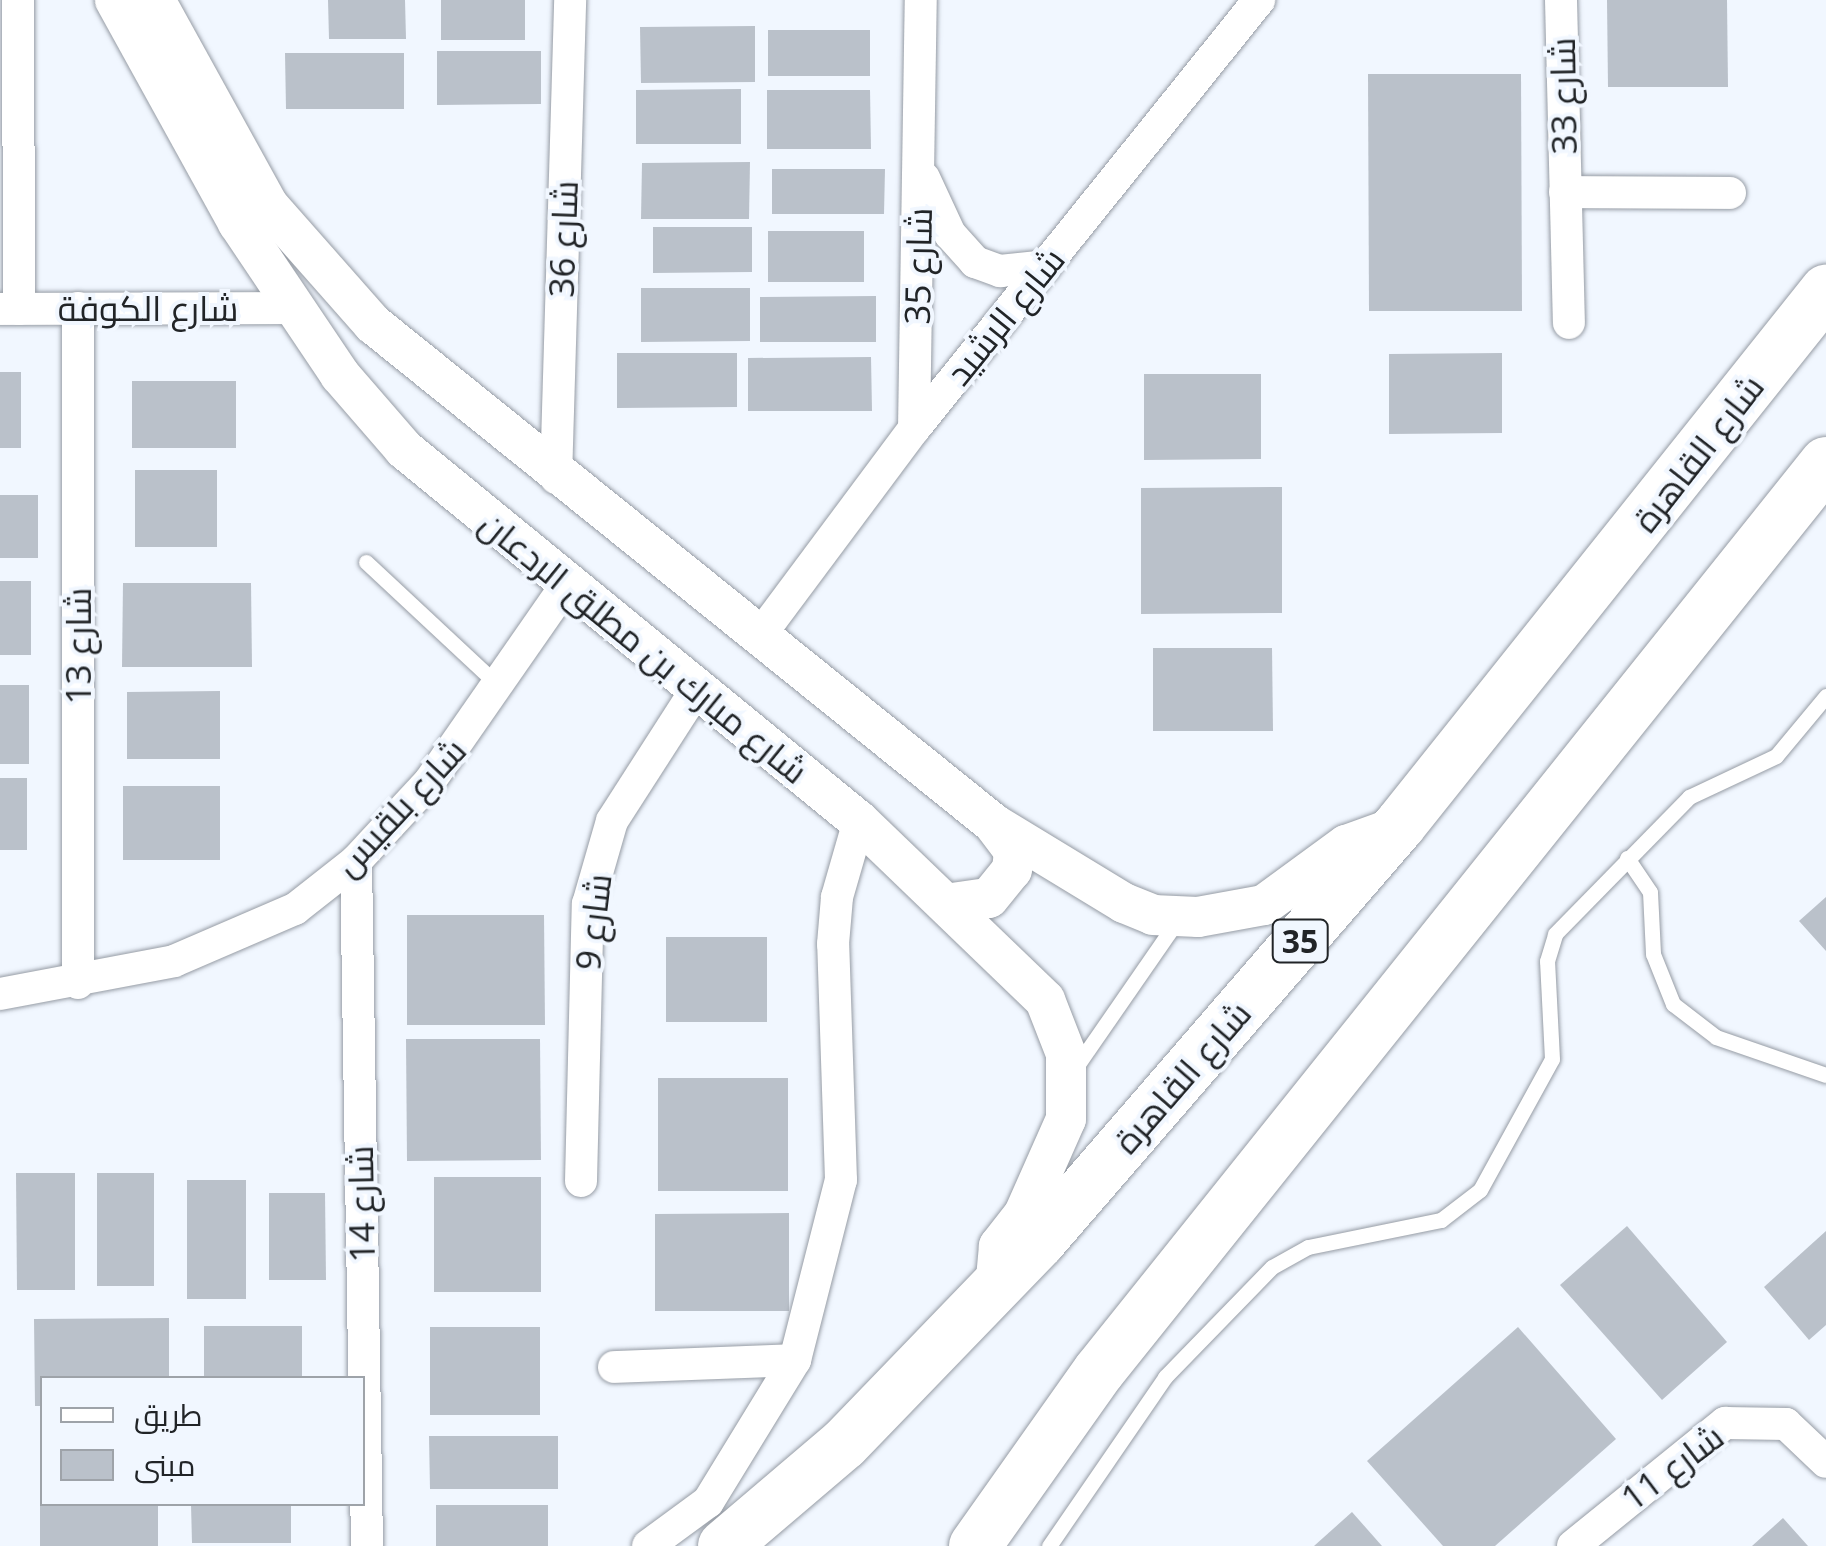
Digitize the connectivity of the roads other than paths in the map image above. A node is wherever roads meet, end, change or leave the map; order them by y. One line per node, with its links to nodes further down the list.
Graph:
1 (18, 0): 17 (street)
2 (116, 0): 16 (street, شارع مبارك بن مطلق الردعان)
3 (155, 0): 19 (street)
4 (570, 0): 23 (street, شارع 36)
5 (921, 0): 10 (street, شارع 35)
6 (1223, 0): 9 (street)
7 (1259, 0): 9 (street, شارع الرشيد)
8 (1560, 0): 11 (street, شارع 33)
9 (1222, 44): 13 (street, شارع الرشيد)
10 (920, 164): 13 (street, شارع 35); 21 (street, شارع 35)
11 (1566, 192): 12 (street, شارع 33); 18 (street, شارع 33)
12 (1730, 194)
13 (1046, 266): 21 (street, شارع الرشيد)
14 (1826, 291): 32 (main road, شارع القاهرة / 35)
15 (78, 308): 16 (street, شارع الكوفة); 17 (street, شارع الكوفة); 37 (street, شارع 13)
16 (296, 308): 20 (street, شارع مبارك بن مطلق الردعان)
17 (10, 309)
18 (1569, 322)
19 (407, 357): 20 (street); 23 (street)
20 (364, 404): 25 (street, شارع مبارك بن مطلق الردعان)
21 (914, 429): 26 (street, شارع الرشيد)
22 (1826, 463): 51 (main road)
23 (556, 478): 26 (street)
24 (366, 562): 27 (lane)
25 (564, 587): 27 (street, شارع بلقيس); 28 (street, شارع مبارك بن مطلق الردعان)
26 (758, 638): 31 (street)
27 (501, 688): 34 (street, شارع بلقيس)
28 (696, 690): 30 (street, شارع مبارك بن مطلق الردعان); 41 (street, شارع 9)
29 (1826, 696): 33 (lane)
30 (859, 821): 35 (street, شارع مبارك بن مطلق الردعان); 43 (street)
31 (994, 824): 35 (street); 36 (street)
32 (1399, 826): 36 (street); 42 (main road, شارع القاهرة / 35)
33 (1627, 858): 39 (lane); 52 (lane)
34 (356, 861): 37 (street, شارع بلقيس); 45 (street, شارع 14)
35 (952, 902): 40 (street, شارع مبارك بن مطلق الردعان)
36 (1198, 917): 40 (lane)
37 (78, 983): 38 (street, شارع بلقيس)
38 (0, 994)
39 (1826, 1075)
40 (1066, 1086): 42 (street, شارع مبارك بن مطلق الردعان)
41 (581, 1181)
42 (995, 1289): 50 (main road, شارع القاهرة / 35)
43 (795, 1360): 44 (street); 49 (street)
44 (614, 1367)
45 (364, 1376)
46 (1826, 1462): 53 (street, شارع 11)
47 (365, 1478): 48 (street, شارع 14)
48 (366, 1546)
49 (648, 1546)
50 (724, 1546)
51 (976, 1546)
52 (1049, 1546)
53 (1574, 1546)

